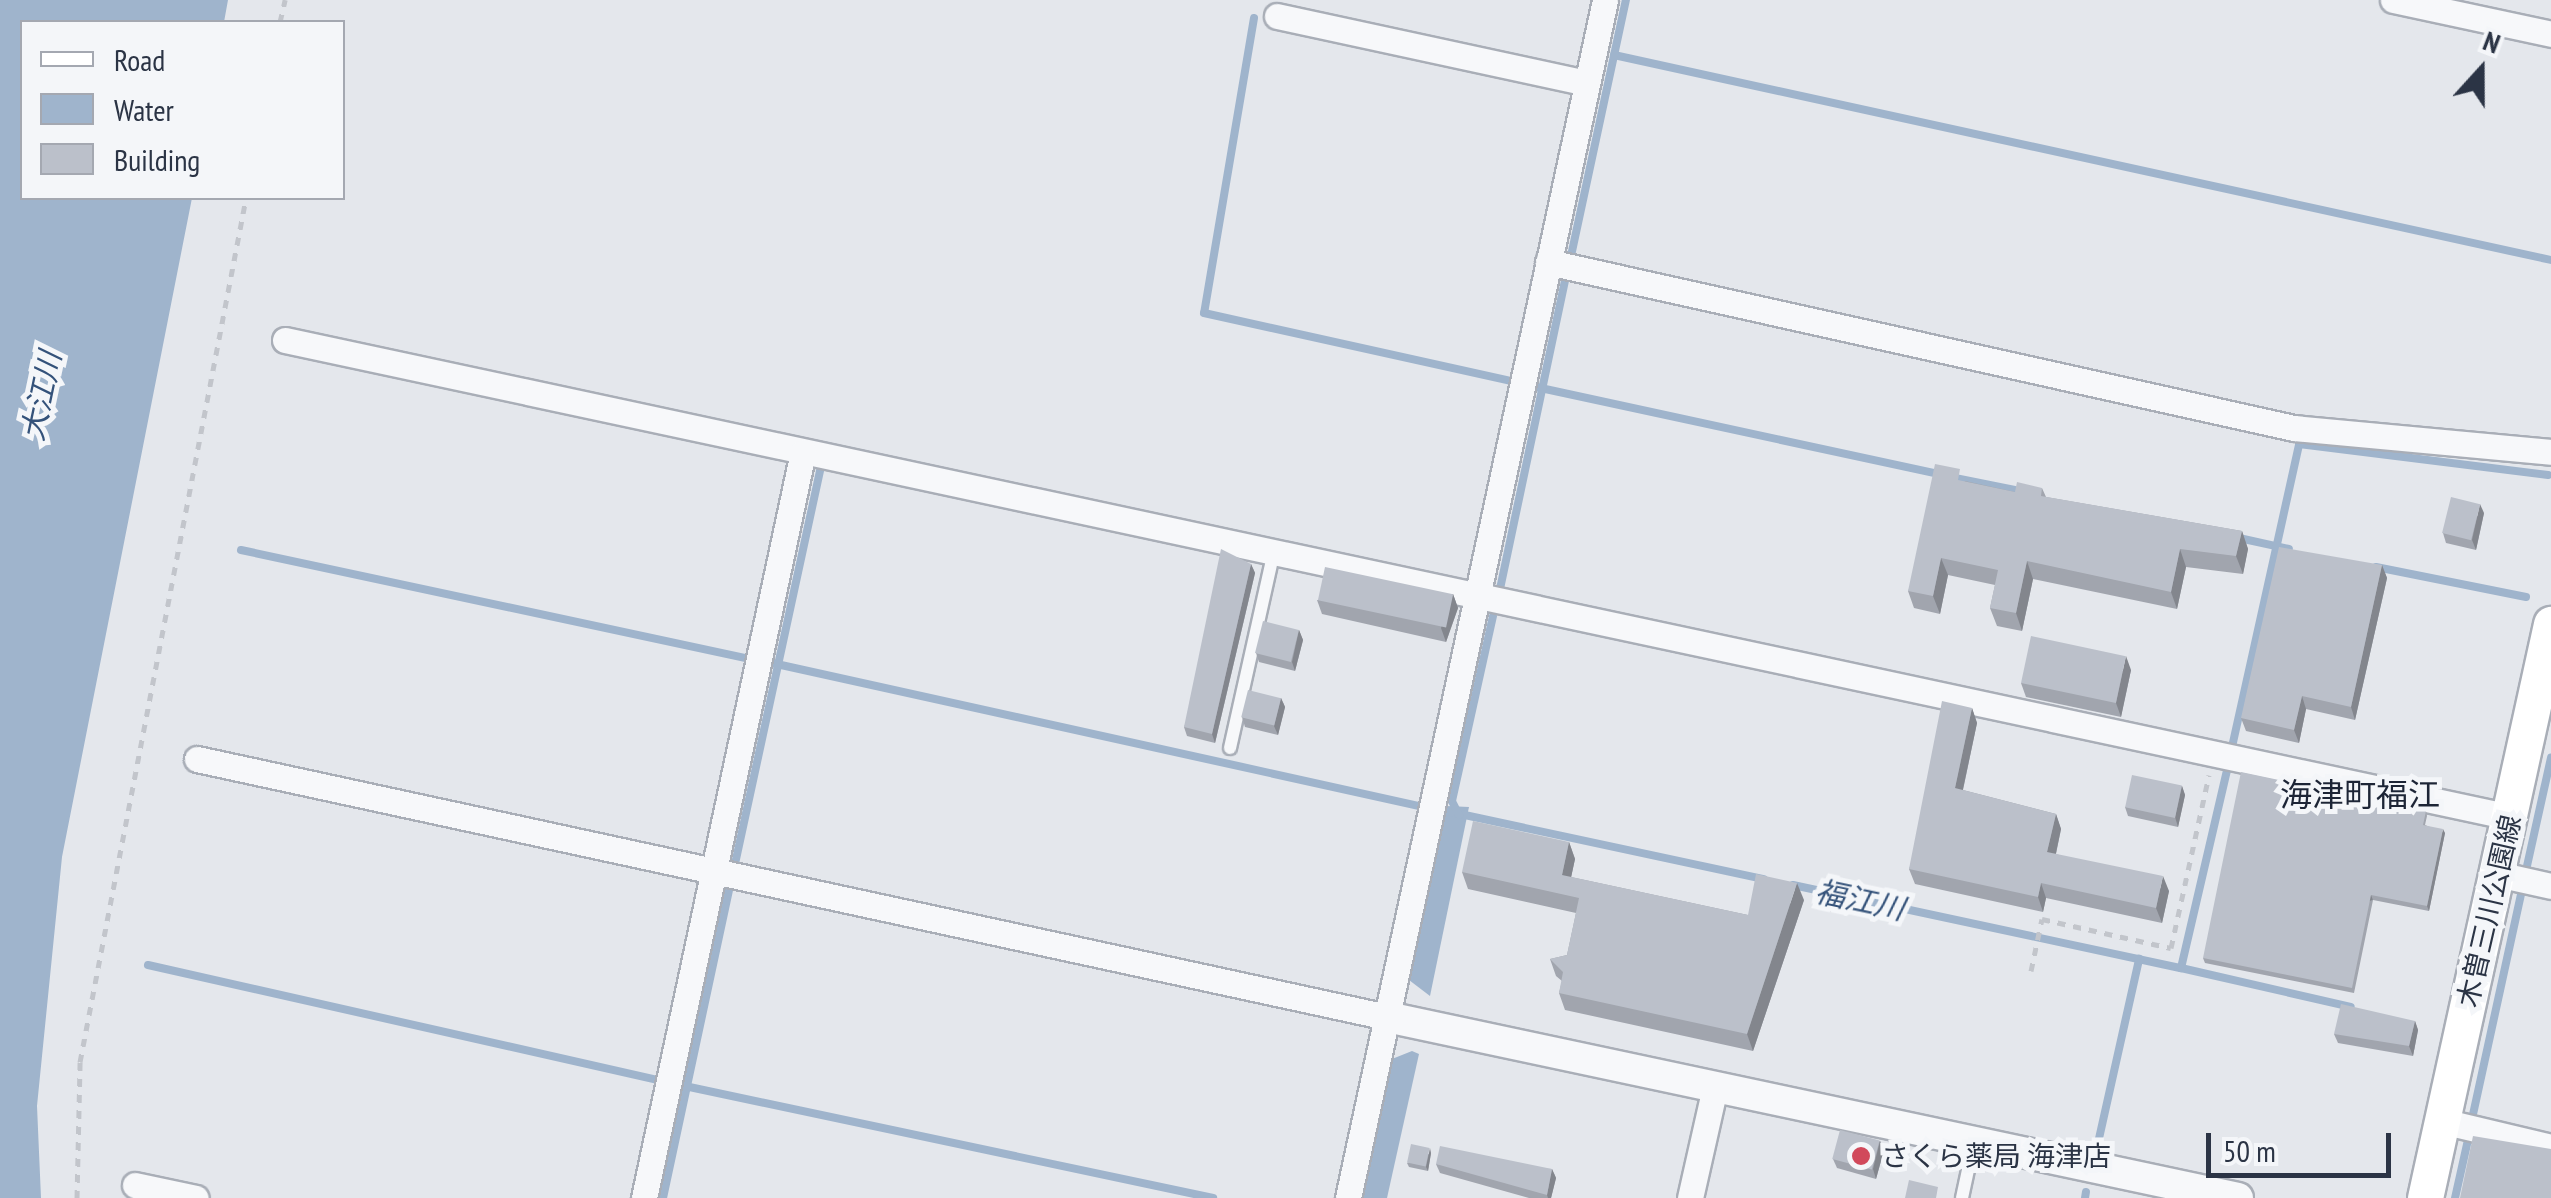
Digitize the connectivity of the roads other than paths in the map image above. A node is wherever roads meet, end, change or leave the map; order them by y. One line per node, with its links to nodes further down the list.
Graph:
1 (1605, 0): 5 (street)
2 (2392, 0): 4 (street)
3 (1277, 16): 5 (street)
4 (2551, 34)
5 (1587, 83): 6 (street)
6 (1548, 262): 9 (street); 11 (street)
7 (285, 340): 8 (street)
8 (803, 452): 10 (street); 17 (street)
9 (2551, 452)
10 (1274, 552): 11 (street); 14 (lane)
11 (1477, 596): 16 (street); 20 (street)
12 (2551, 624): 13 (main road, 木曽三川公園線)
13 (2544, 702): 16 (main road, 木曽三川公園線)
14 (1230, 748)
15 (197, 759): 17 (street)
16 (2510, 817): 18 (main road, 木曽三川公園線)
17 (715, 870): 20 (street); 27 (street)
18 (2497, 874): 19 (street); 22 (main road, 木曽三川公園線)
19 (2551, 886)
20 (1387, 1017): 21 (street); 28 (street)
21 (1715, 1087): 23 (street); 29 (street)
22 (2442, 1120): 24 (street); 32 (main road, 木曽三川公園線)
23 (1974, 1141): 30 (lane); 31 (street)
24 (2551, 1148)
25 (135, 1184): 26 (street)
26 (196, 1198)
27 (644, 1198)
28 (1348, 1198)
29 (1690, 1198)
30 (1962, 1198)
31 (2238, 1198)
32 (2425, 1198)

